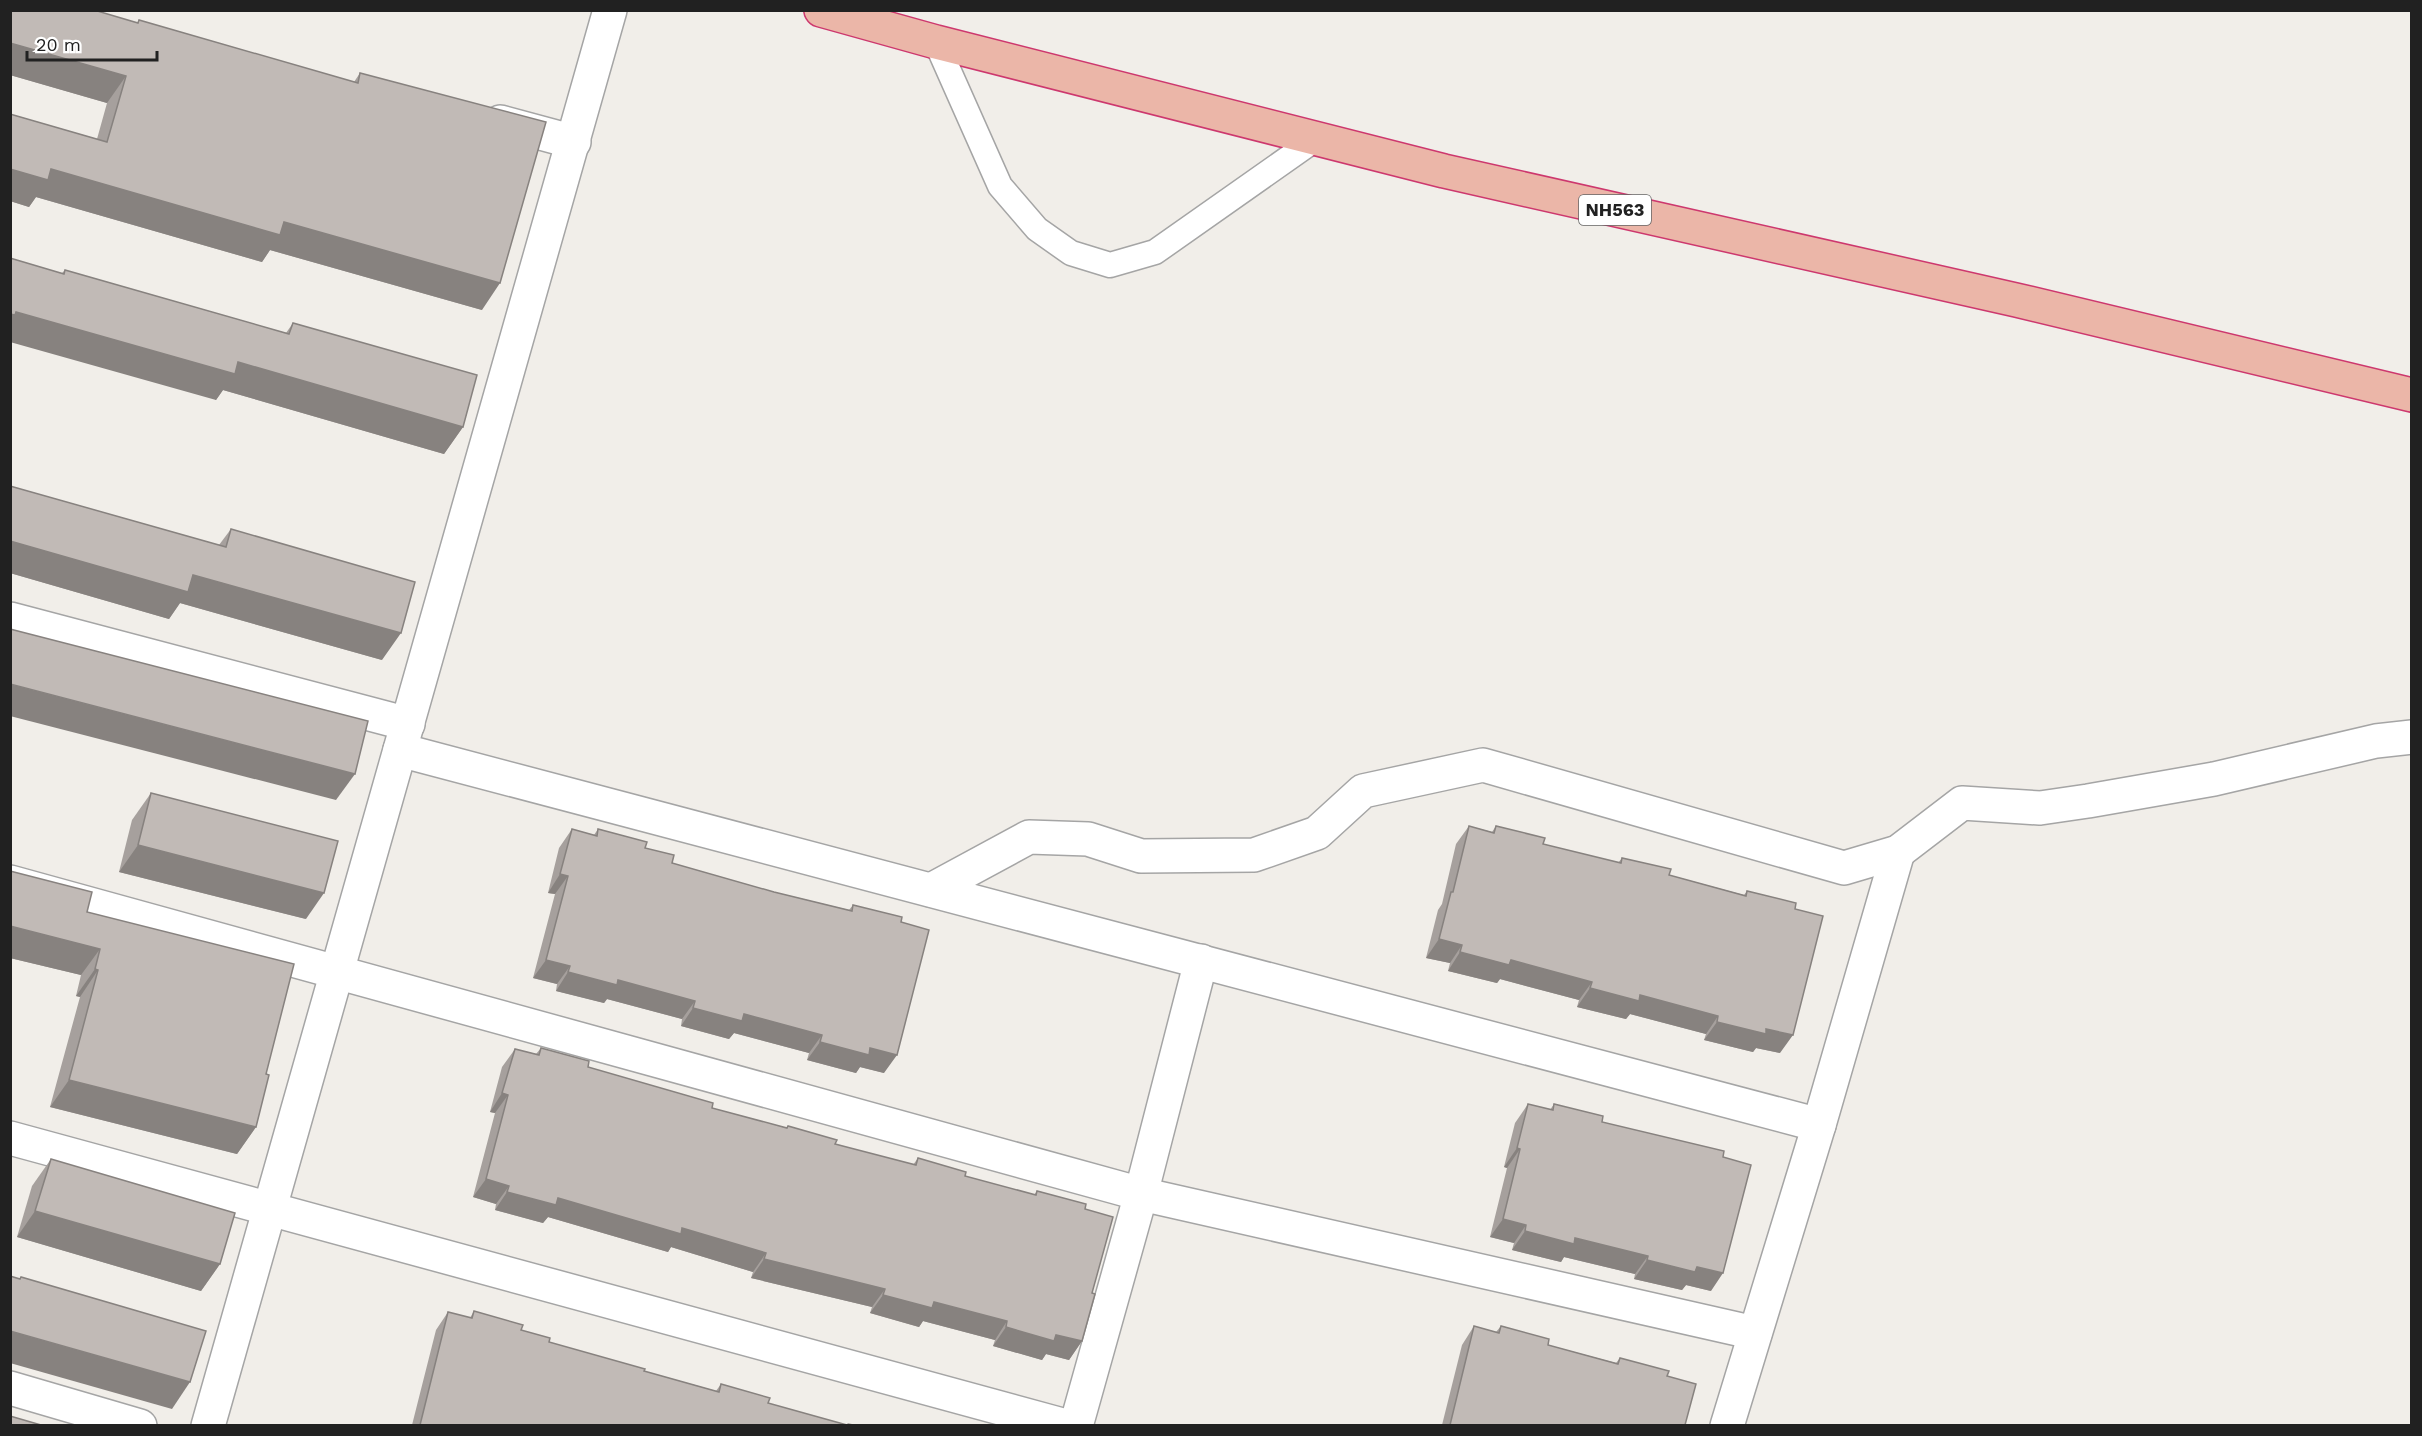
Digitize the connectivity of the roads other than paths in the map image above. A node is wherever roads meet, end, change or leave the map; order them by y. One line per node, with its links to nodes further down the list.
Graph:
1 (610, 10): 6 (street)
2 (821, 10): 3 (highway, NH563)
3 (936, 42): 5 (highway, NH563); 5 (lane)
4 (472, 115): 6 (street)
5 (1317, 138): 7 (highway, NH563)
6 (574, 142): 9 (street)
7 (2412, 395)
8 (10, 619): 9 (street)
9 (404, 737): 13 (street); 15 (street)
10 (2412, 737): 11 (street)
11 (1898, 852): 13 (street); 16 (street)
12 (10, 882): 15 (street)
13 (931, 890): 14 (street)
14 (1201, 961): 16 (street); 18 (street)
15 (337, 972): 18 (street); 19 (street)
16 (1820, 1125): 20 (street)
17 (10, 1138): 19 (street)
18 (1141, 1194): 20 (street); 25 (street)
19 (269, 1208): 23 (street); 24 (street)
20 (1755, 1334): 26 (street)
21 (10, 1388): 22 (street)
22 (140, 1425)
23 (208, 1425)
24 (1066, 1425)
25 (1076, 1425)
26 (1727, 1425)

